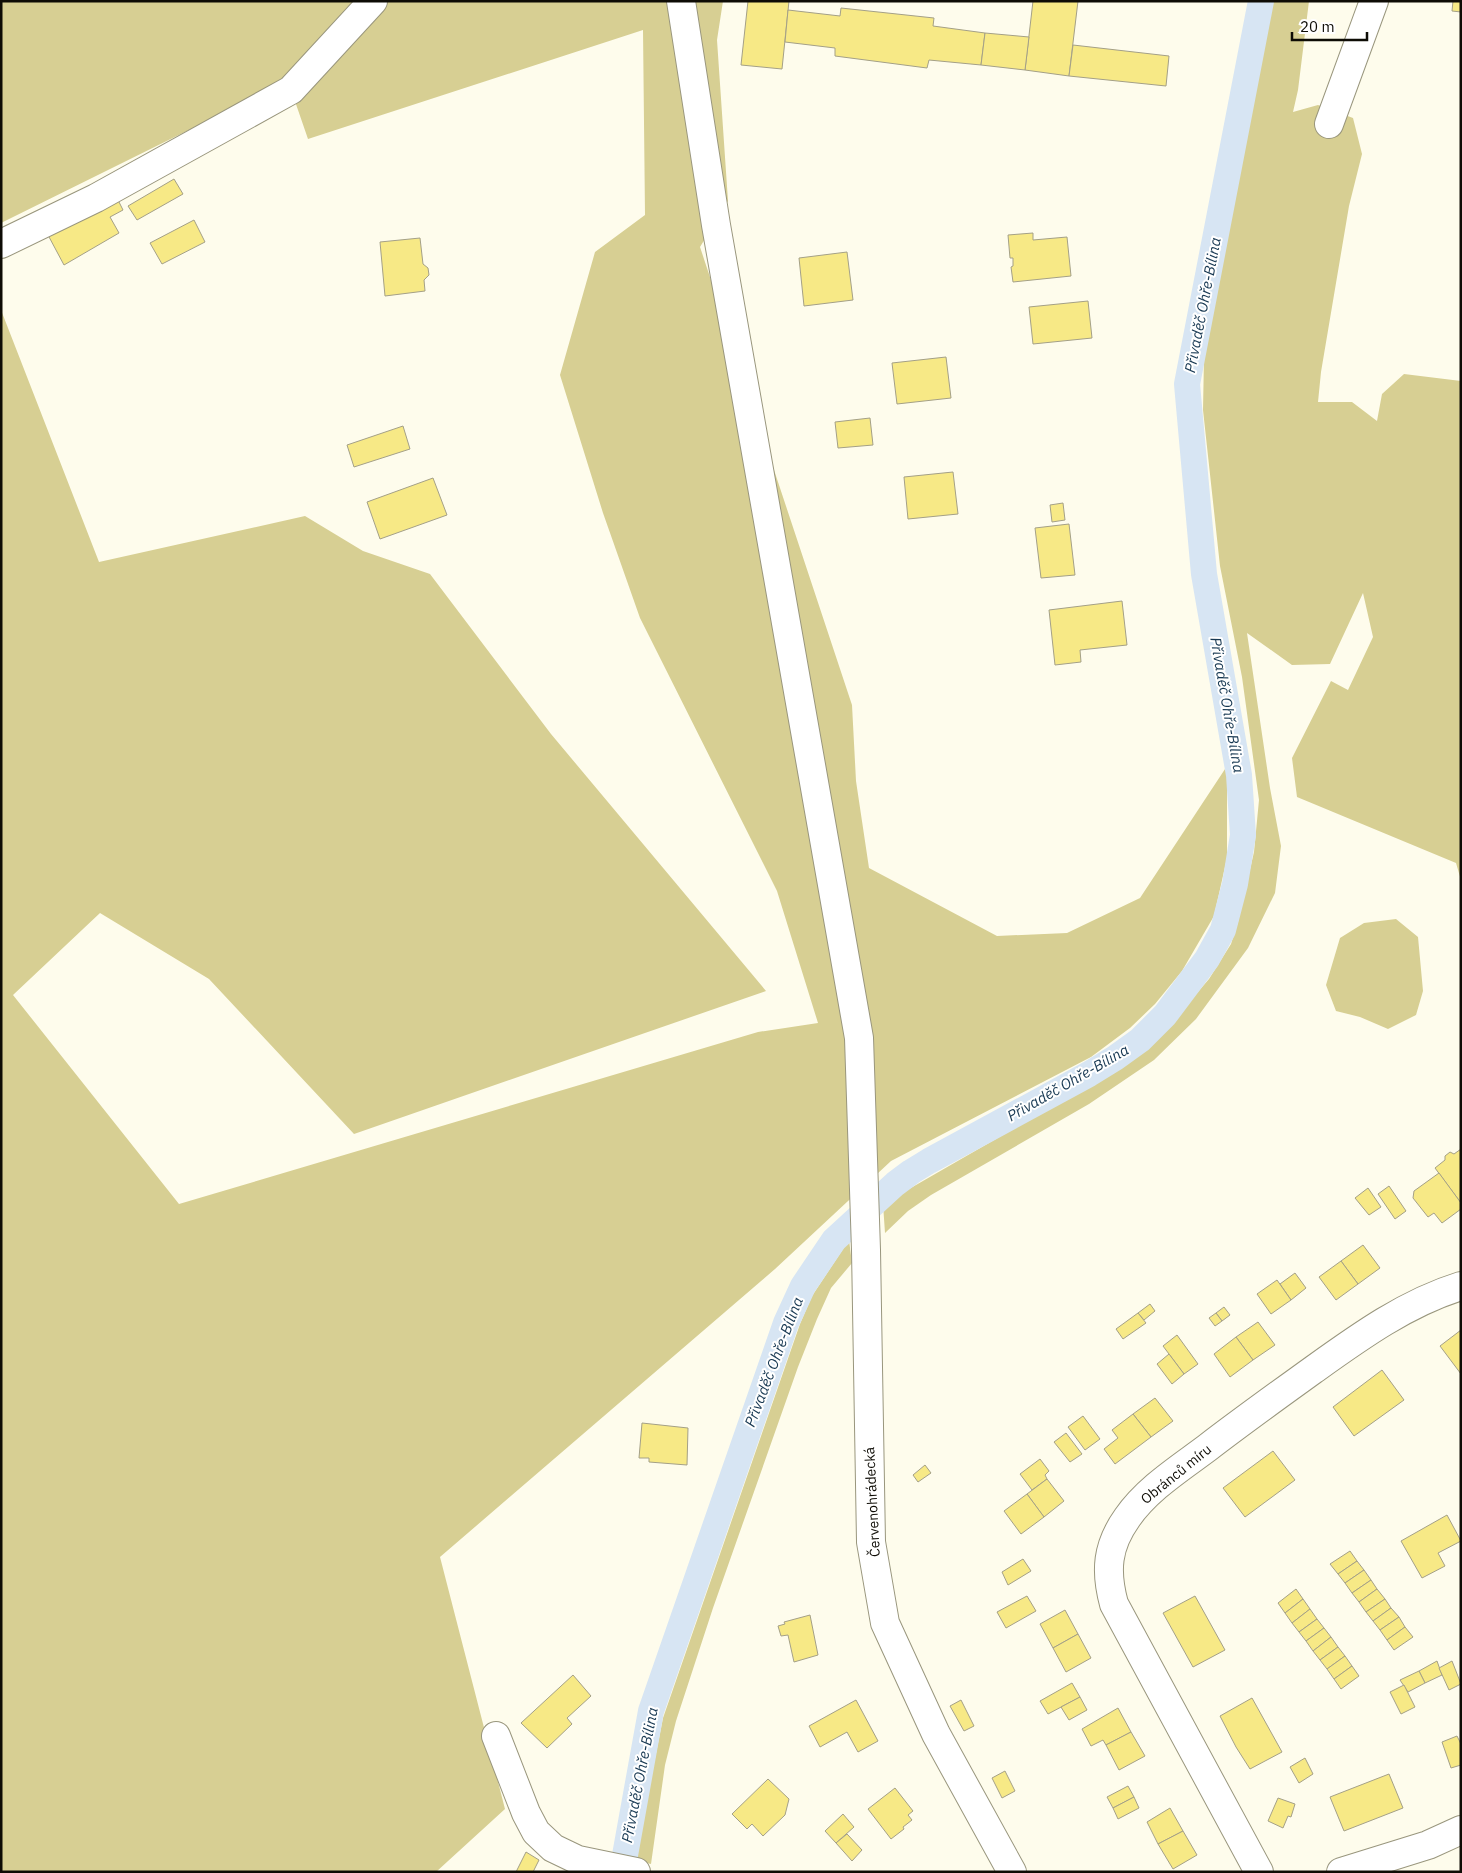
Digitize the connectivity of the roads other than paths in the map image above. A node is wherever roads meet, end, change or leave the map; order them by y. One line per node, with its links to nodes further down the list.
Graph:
1 (373, 1): 5 (street)
2 (681, 1): 10 (street, Červenohrádecká)
3 (1374, 1): 4 (street)
4 (1329, 124)
5 (1, 244)
6 (1461, 1286): 11 (street, Obránců míru)
7 (496, 1736): 9 (street)
8 (1461, 1830): 12 (street)
9 (636, 1872)
10 (1012, 1872)
11 (1259, 1872)
12 (1341, 1872)

